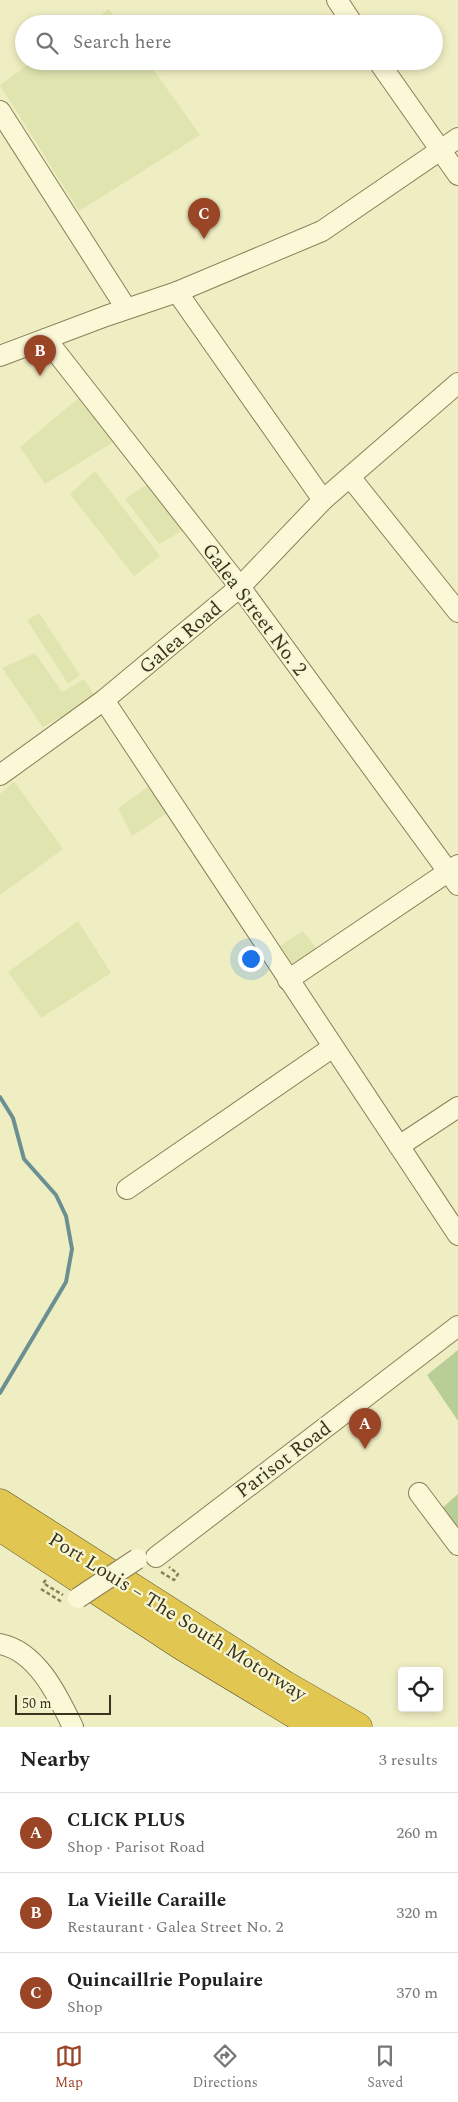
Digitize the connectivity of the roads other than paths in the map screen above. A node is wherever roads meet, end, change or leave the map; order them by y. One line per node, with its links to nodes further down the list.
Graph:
1 (337, 0): 2 (street)
2 (347, 15)
3 (384, 70): 6 (street)
4 (0, 111): 9 (street)
5 (458, 138): 6 (street)
6 (440, 151): 7 (street); 8 (street)
7 (458, 175)
8 (177, 292): 9 (street); 14 (street)
9 (126, 308): 10 (street)
10 (46, 339): 11 (street); 15 (street, Galea Street No. 2)
11 (0, 356)
12 (458, 383): 13 (street, Galea Road)
13 (350, 477): 14 (street, Galea Road); 16 (street)
14 (322, 500): 15 (street, Galea Road)
15 (240, 587): 17 (street, Galea Road); 19 (street, Galea Street No. 2)
16 (458, 612)
17 (104, 700): 18 (street, Galea Road); 20 (street)
18 (0, 775)
19 (455, 874): 20 (street)
20 (288, 980): 21 (street)
21 (333, 1047): 23 (street); 24 (street)
22 (458, 1107): 23 (street)
23 (399, 1146): 25 (street)
24 (127, 1188)
25 (458, 1234)
26 (458, 1326): 31 (street, Parisot Road, bridge)
27 (419, 1493): 30 (street)
28 (0, 1503): 35 (highway, Port Louis – The South Motorway)
29 (0, 1527): 34 (highway, Port Louis – The South Motorway)
30 (458, 1545)
31 (78, 1598)
32 (0, 1644): 33 (street)
33 (73, 1727)
34 (316, 1727)
35 (358, 1727)

